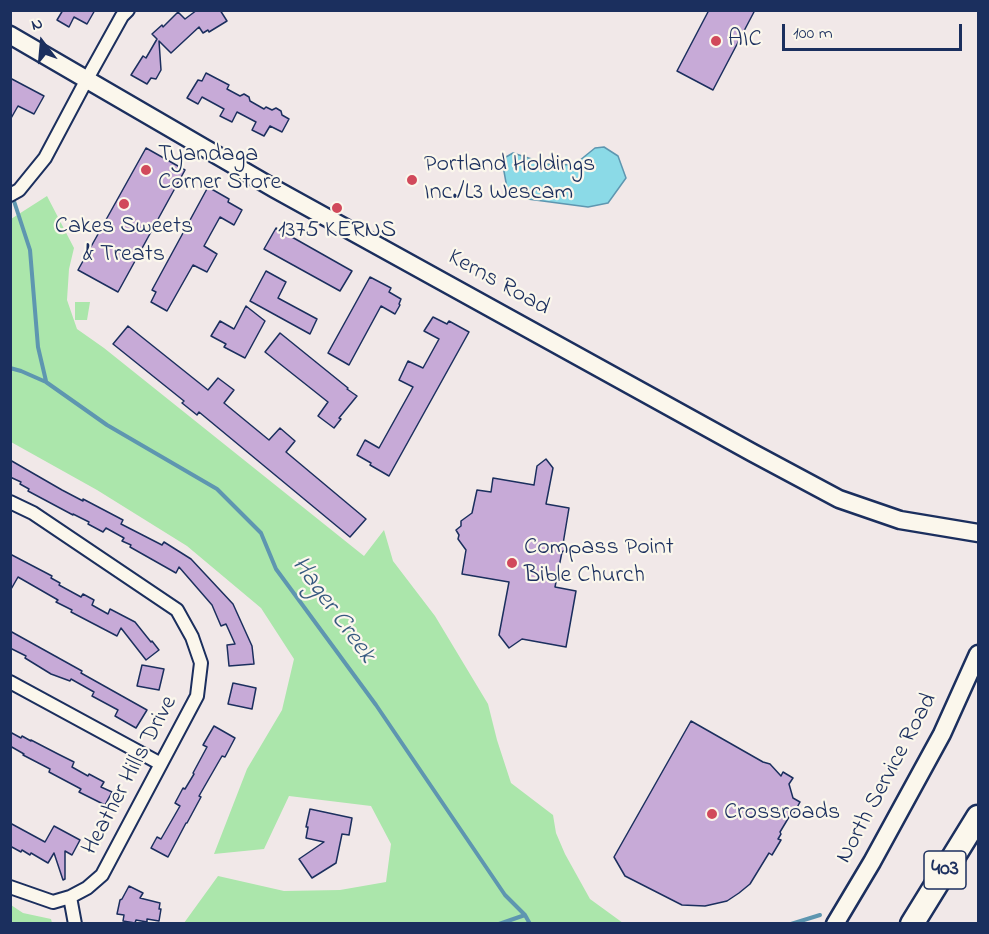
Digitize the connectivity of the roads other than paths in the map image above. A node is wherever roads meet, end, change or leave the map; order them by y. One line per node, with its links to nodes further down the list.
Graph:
1 (128, 10): 3 (street)
2 (10, 35): 3 (street, Kerns Road)
3 (87, 78): 4 (street); 6 (street, Kerns Road)
4 (10, 195)
5 (10, 502): 9 (street, Heather Hills Drive)
6 (978, 533)
7 (978, 654): 14 (street, North Service Road)
8 (10, 682): 9 (street)
9 (161, 764): 12 (street, Heather Hills Drive)
10 (978, 817): 15 (highway, 403)
11 (10, 886): 12 (street)
12 (70, 897): 13 (street)
13 (75, 924)
14 (835, 924)
15 (912, 924)

